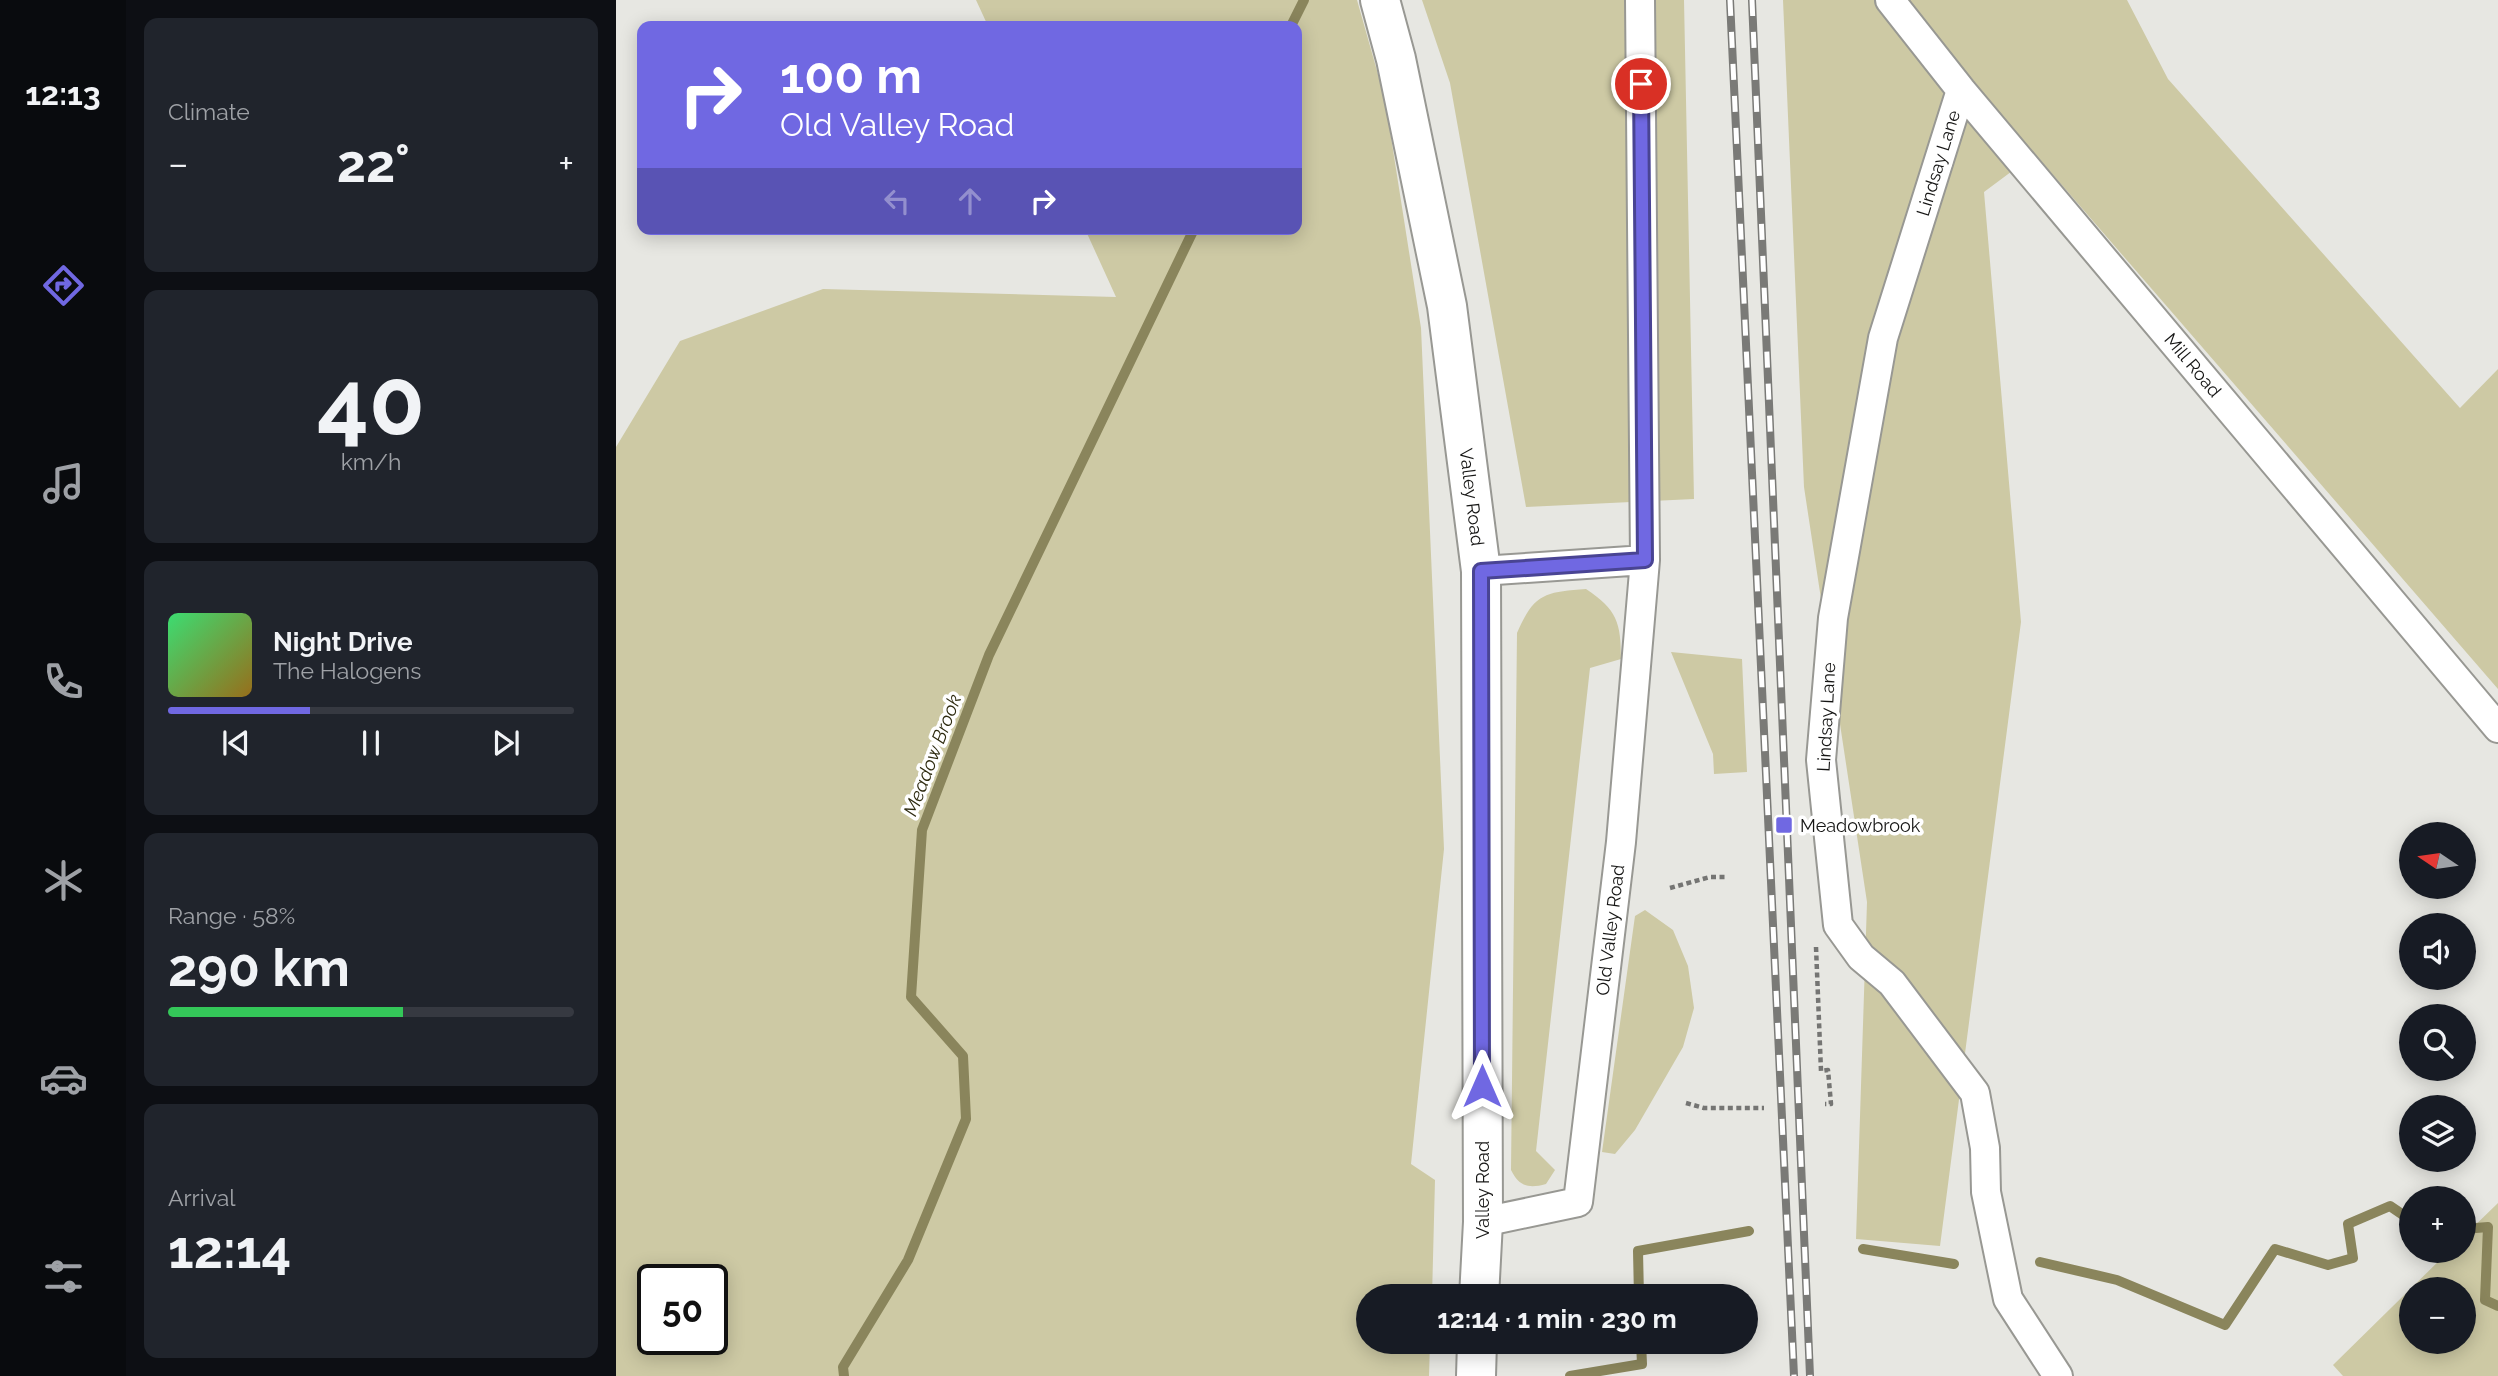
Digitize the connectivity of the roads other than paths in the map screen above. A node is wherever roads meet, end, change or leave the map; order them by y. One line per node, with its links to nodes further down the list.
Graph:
1 (1380, 0): 6 (main road, Valley Road)
2 (1640, 0): 5 (street, Old Valley Road)
3 (1890, 0): 4 (street, Mill Road)
4 (1961, 90): 7 (street, Mill Road); 12 (street, Lindsay Lane)
5 (1645, 560): 6 (street); 8 (street, Old Valley Road)
6 (1481, 571): 8 (main road, Valley Road)
7 (2498, 728)
8 (1482, 1222): 9 (main road, Valley Road)
9 (1480, 1284)
10 (1477, 1354): 11 (main road)
11 (1476, 1376)
12 (2058, 1376)

